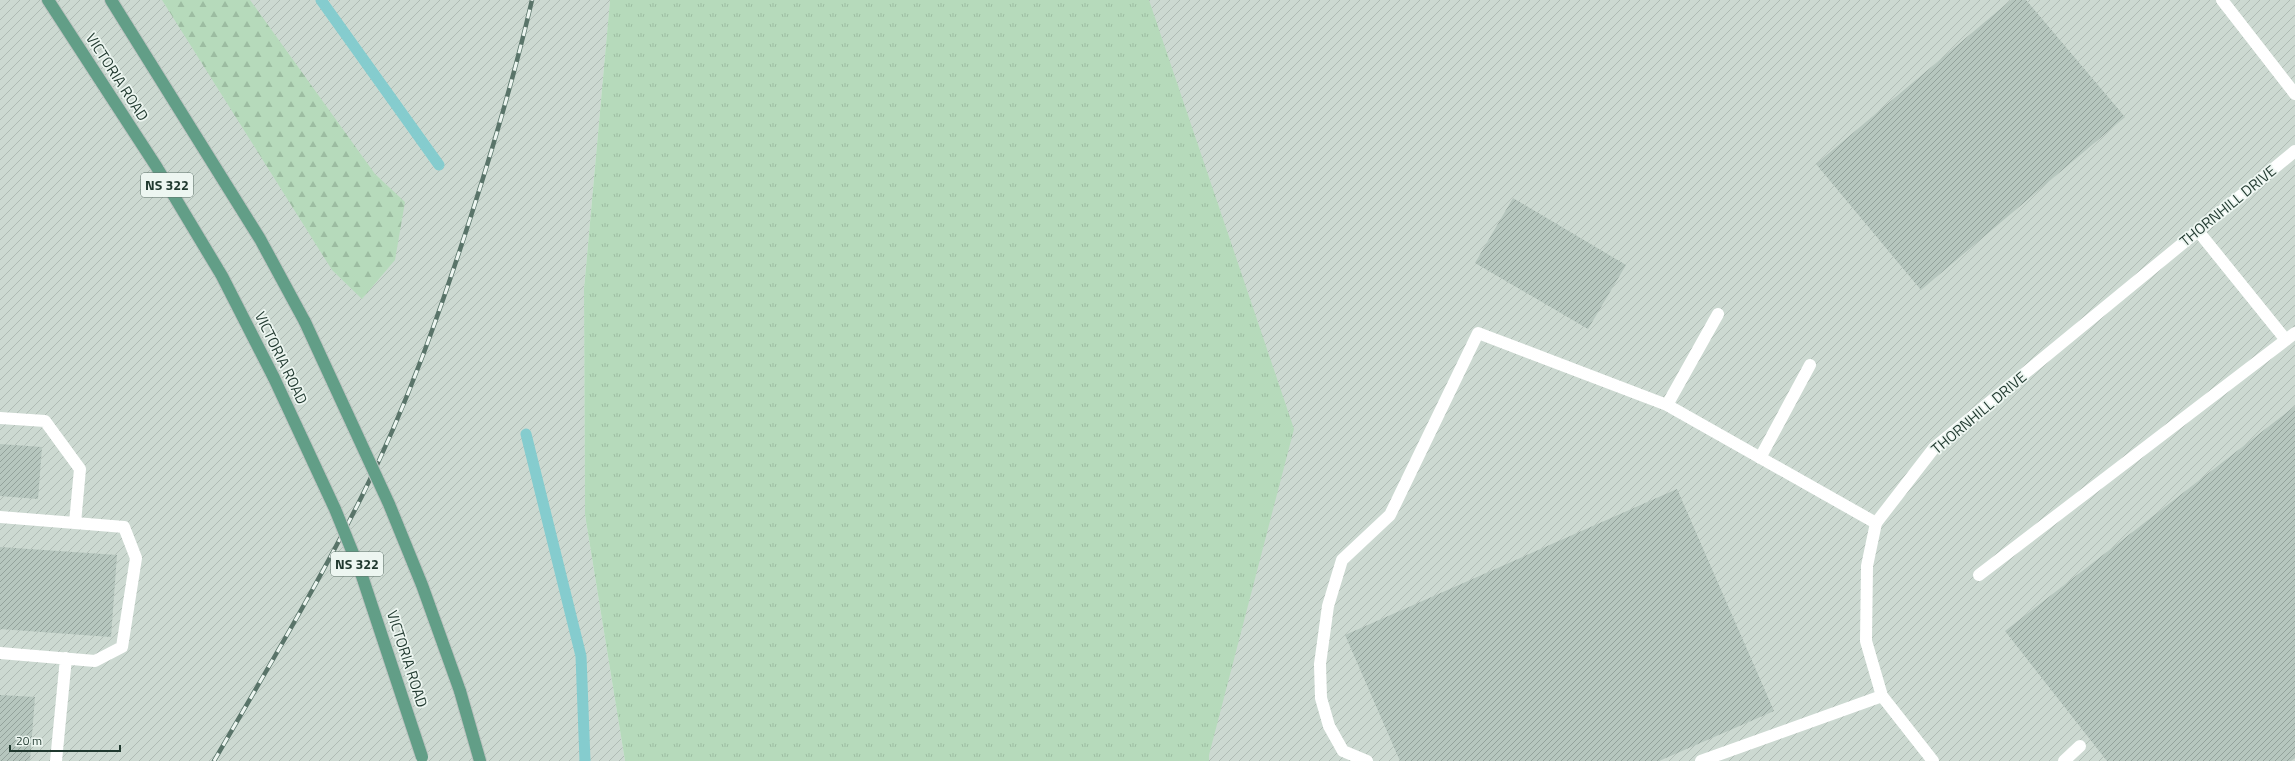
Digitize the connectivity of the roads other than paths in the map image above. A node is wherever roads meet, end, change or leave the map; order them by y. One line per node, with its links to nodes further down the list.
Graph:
1 (48, 0): 21 (main road, VICTORIA ROAD / NS 322, bridge)
2 (111, 0): 23 (main road, NS 322, bridge)
3 (2222, 0): 4 (street)
4 (2295, 94)
5 (2295, 151): 6 (street, THORNHILL DRIVE)
6 (2198, 231): 8 (street); 15 (street, THORNHILL DRIVE)
7 (1718, 314): 10 (street)
8 (2290, 336): 16 (street)
9 (1810, 365): 12 (street)
10 (1667, 405): 12 (street); 24 (street)
11 (0, 418): 14 (street)
12 (1760, 458): 15 (street)
13 (0, 517): 14 (street)
14 (75, 523): 18 (street)
15 (1876, 523): 19 (street, THORNHILL DRIVE)
16 (1979, 575)
17 (0, 653): 18 (street)
18 (66, 658): 22 (street)
19 (1882, 696): 25 (street); 26 (street, THORNHILL DRIVE)
20 (2080, 746): 27 (street)
21 (423, 759)
22 (56, 761)
23 (480, 761)
24 (1367, 761)
25 (1701, 761)
26 (1933, 761)
27 (2064, 761)

